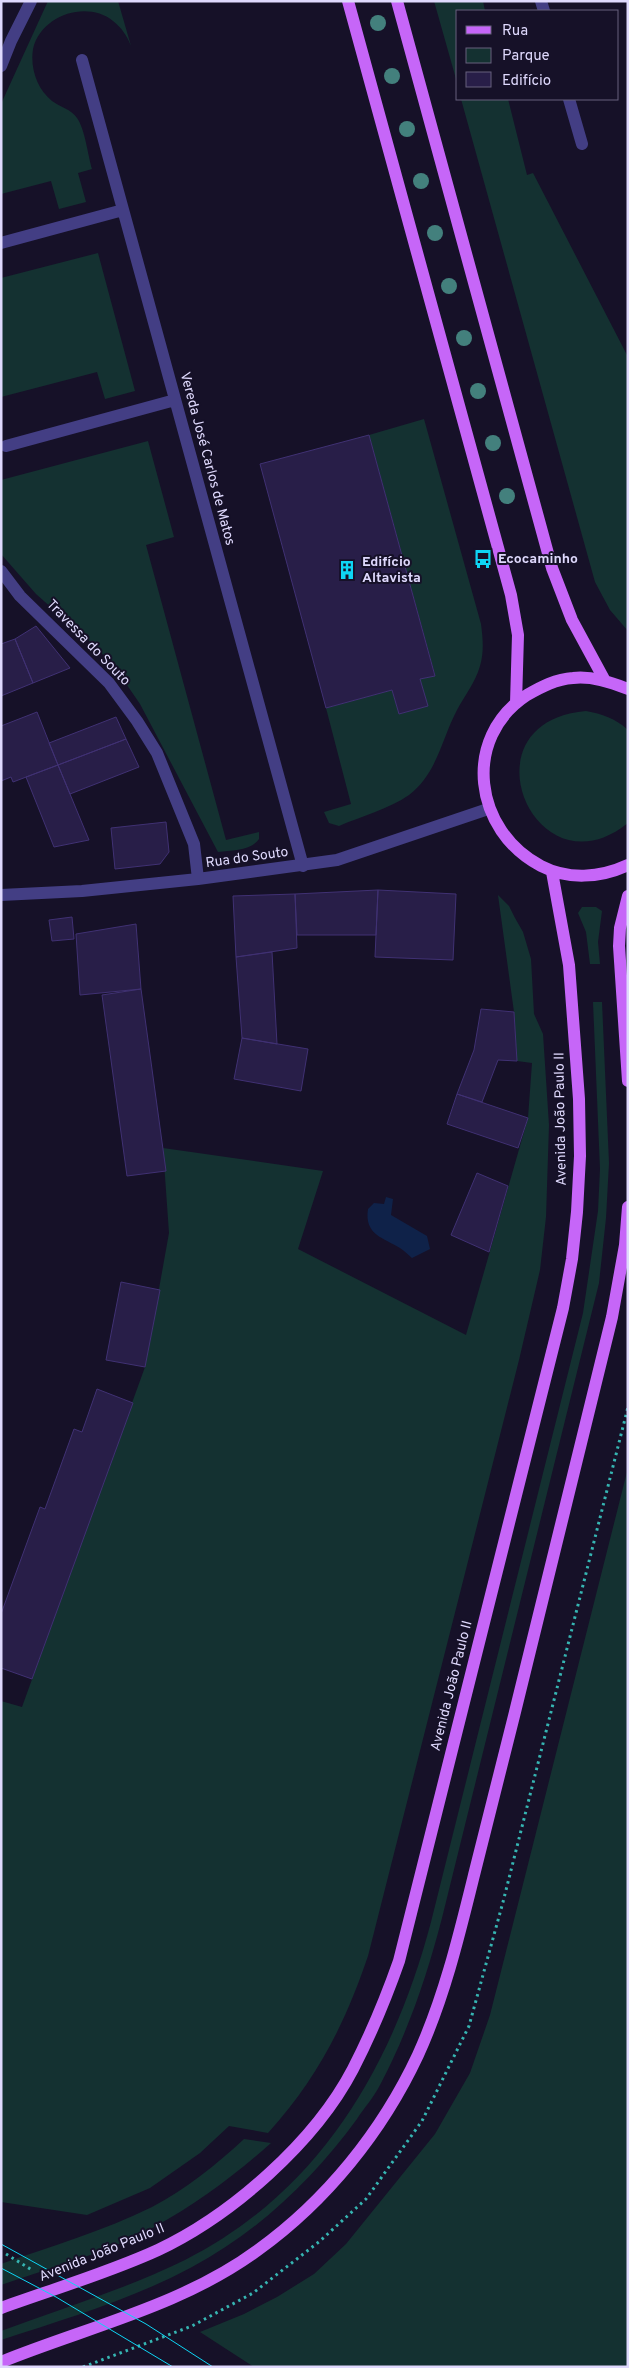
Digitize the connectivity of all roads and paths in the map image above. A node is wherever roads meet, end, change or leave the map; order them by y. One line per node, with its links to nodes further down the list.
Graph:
1 (31, 1): 5 (street)
2 (348, 1): 15 (main road)
3 (397, 1): 13 (main road)
4 (82, 60): 8 (street, Vereda José Carlos de Matos)
5 (1, 66)
6 (569, 100): 7 (street)
7 (582, 144)
8 (123, 210): 9 (street); 10 (street, Vereda José Carlos de Matos)
9 (1, 243)
10 (175, 400): 11 (street); 18 (street, Vereda José Carlos de Matos)
11 (6, 446)
12 (1, 571): 20 (street, Travessa do Souto)
13 (604, 679): 14 (main road); 15 (main road)
14 (628, 689)
15 (516, 703): 16 (main road)
16 (488, 808): 18 (street, Rua do Souto); 19 (main road)
17 (628, 865): 19 (main road)
18 (303, 866): 20 (street, Rua do Souto)
19 (552, 872): 27 (main road, Avenida João Paulo II)
20 (198, 880): 21 (street, Rua do Souto)
21 (1, 895)
22 (628, 896): 23 (main road)
23 (628, 1081)
24 (628, 1207): 28 (main road)
25 (6, 2254): 26 (path)
26 (36, 2272)
27 (1, 2308)
28 (1, 2362)

